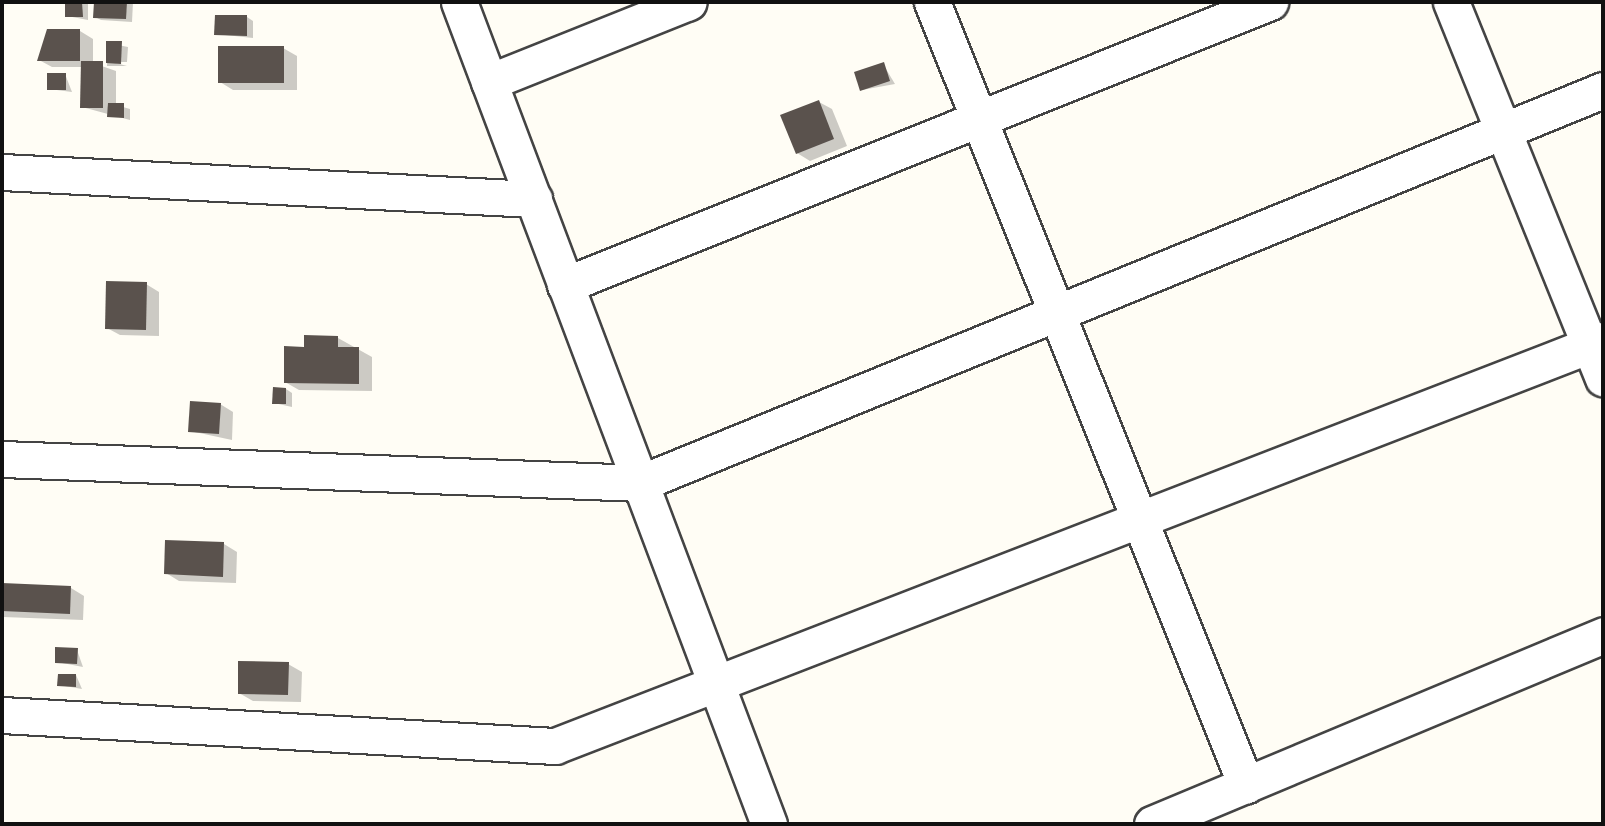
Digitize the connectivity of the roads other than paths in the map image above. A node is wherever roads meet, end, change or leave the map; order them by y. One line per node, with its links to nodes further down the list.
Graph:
1 (459, 2): 6 (street)
2 (689, 2): 6 (street)
3 (932, 2): 8 (street)
4 (1270, 2): 8 (street)
5 (1451, 2): 9 (street)
6 (489, 82): 11 (street)
7 (1603, 90): 9 (street)
8 (979, 119): 12 (street); 13 (street)
9 (1503, 131): 13 (street); 14 (street)
10 (2, 173): 11 (street)
11 (534, 199): 12 (street)
12 (565, 285): 17 (street)
13 (1057, 314): 17 (street); 18 (street)
14 (1596, 343): 15 (street); 18 (street)
15 (1603, 379)
16 (2, 459): 17 (street)
17 (640, 483): 20 (street)
18 (1140, 519): 20 (street); 22 (street)
19 (1603, 635): 22 (street)
20 (716, 684): 21 (street); 23 (street)
21 (2, 715)
22 (1246, 785): 24 (street)
23 (769, 824)
24 (1153, 824)

